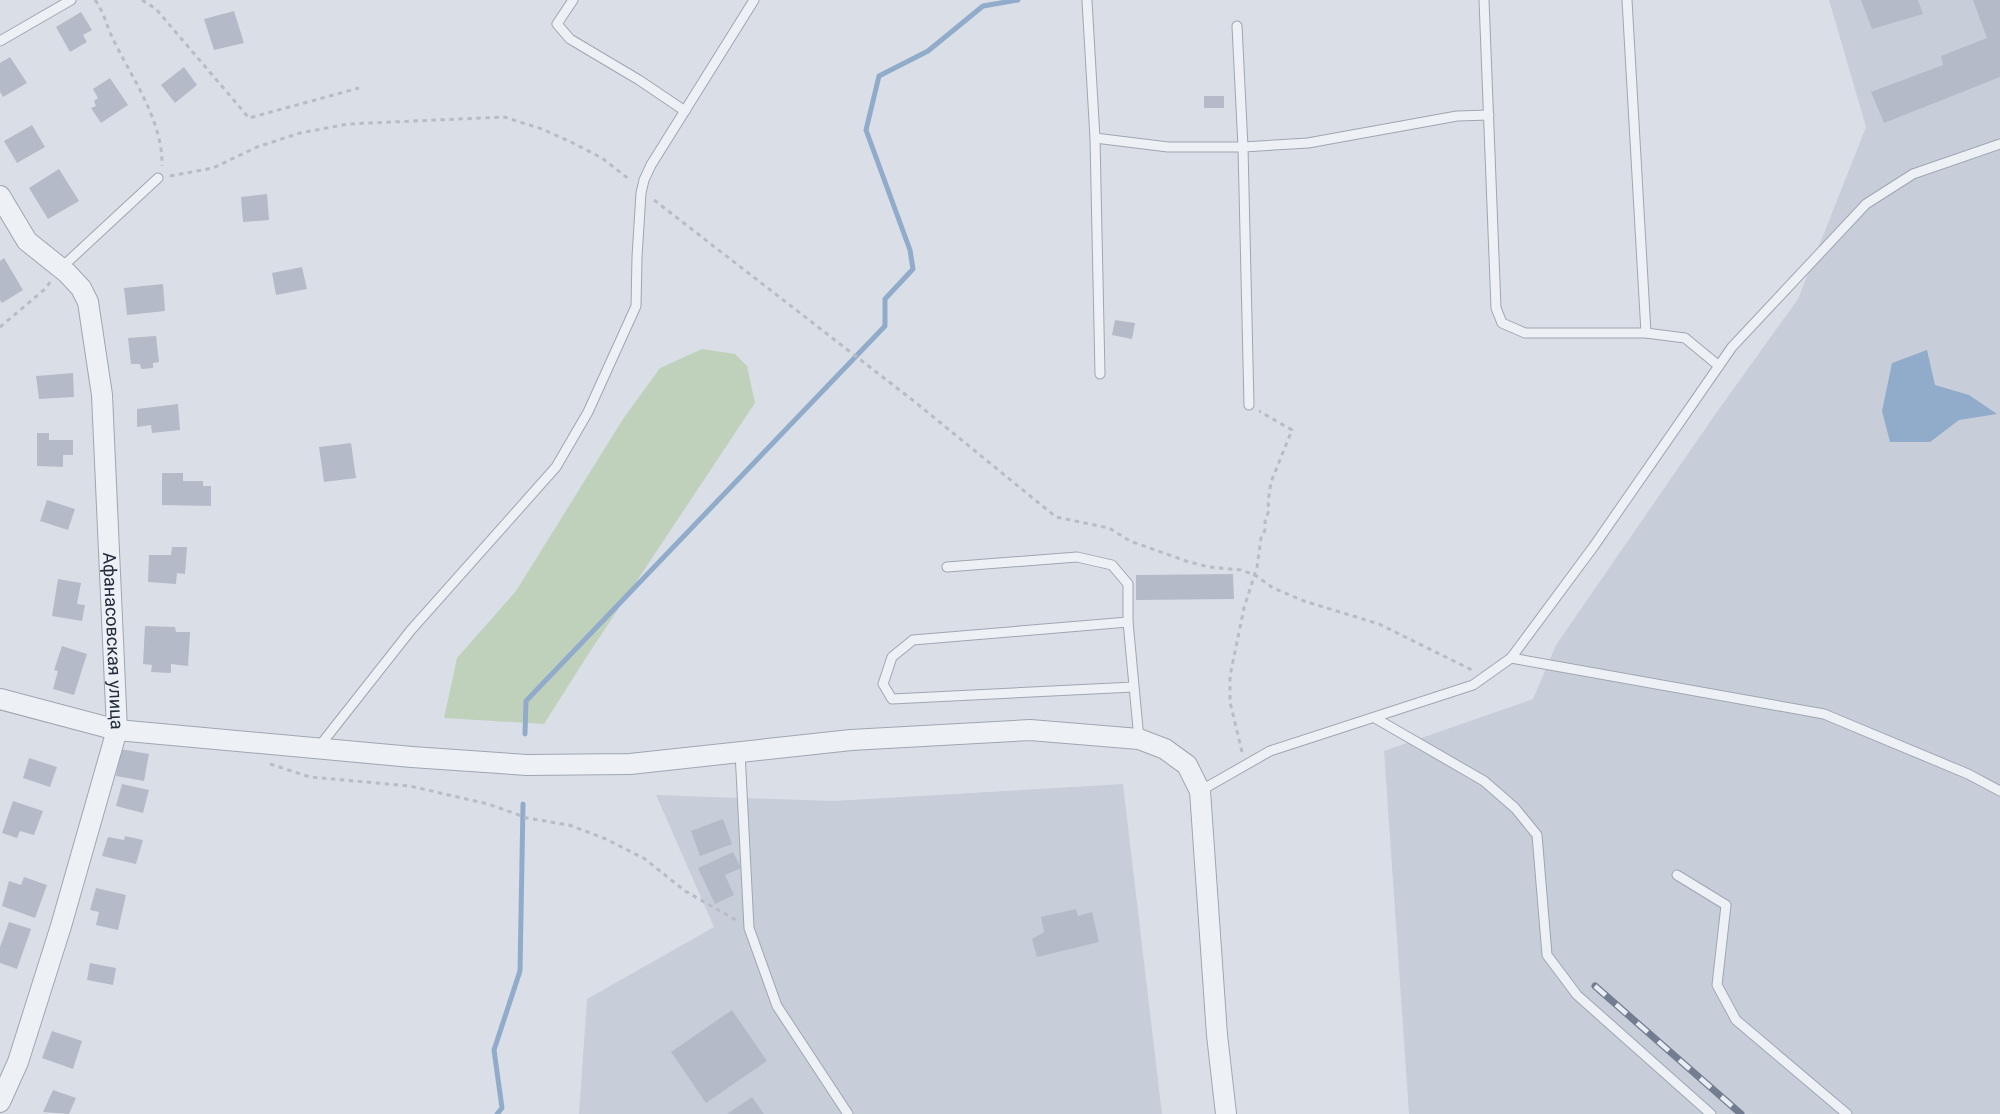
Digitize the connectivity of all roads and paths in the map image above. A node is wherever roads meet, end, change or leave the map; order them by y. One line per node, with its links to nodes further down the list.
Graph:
1 (71, 0): 10 (lane)
2 (95, 0): 17 (path)
3 (142, 0): 11 (path)
4 (573, 0): 12 (lane)
5 (754, 0): 12 (lane)
6 (1485, 0): 13 (lane)
7 (1627, 0): 22 (lane)
8 (1087, 1): 14 (lane)
9 (1237, 26): 16 (lane)
10 (0, 41)
11 (359, 87)
12 (685, 111): 18 (lane)
13 (1489, 115): 16 (lane); 22 (lane)
14 (1095, 138): 16 (lane); 24 (lane)
15 (2000, 144): 23 (lane)
16 (1243, 147): 25 (lane)
17 (158, 178): 18 (path); 20 (lane)
18 (642, 190): 27 (path); 37 (lane)
19 (0, 196): 20 (street, Афанасовская улица)
20 (61, 268): 21 (path); 34 (street, Афанасовская улица)
21 (0, 327)
22 (1646, 333): 23 (lane)
23 (1719, 366): 29 (lane)
24 (1100, 374)
25 (1249, 405): 27 (path)
26 (947, 567): 28 (lane)
27 (1255, 575): 30 (path); 39 (path)
28 (1128, 622): 31 (lane); 31 (lane)
29 (1511, 657): 30 (lane); 41 (lane)
30 (1485, 676): 33 (lane)
31 (1134, 687): 35 (lane)
32 (0, 699): 34 (street)
33 (1375, 718): 39 (lane); 47 (lane)
34 (117, 730): 36 (street); 44 (street, Афанасовская улица)
35 (1139, 739): 38 (street); 40 (street)
36 (254, 742): 37 (street); 43 (path)
37 (318, 748): 38 (street)
38 (740, 752): 43 (lane)
39 (1246, 765): 40 (lane)
40 (1200, 791): 46 (street)
41 (2000, 791)
42 (1677, 875): 48 (lane)
43 (750, 928): 45 (lane)
44 (0, 1102)
45 (848, 1114)
46 (1226, 1114)
47 (1711, 1114)
48 (1847, 1114)

